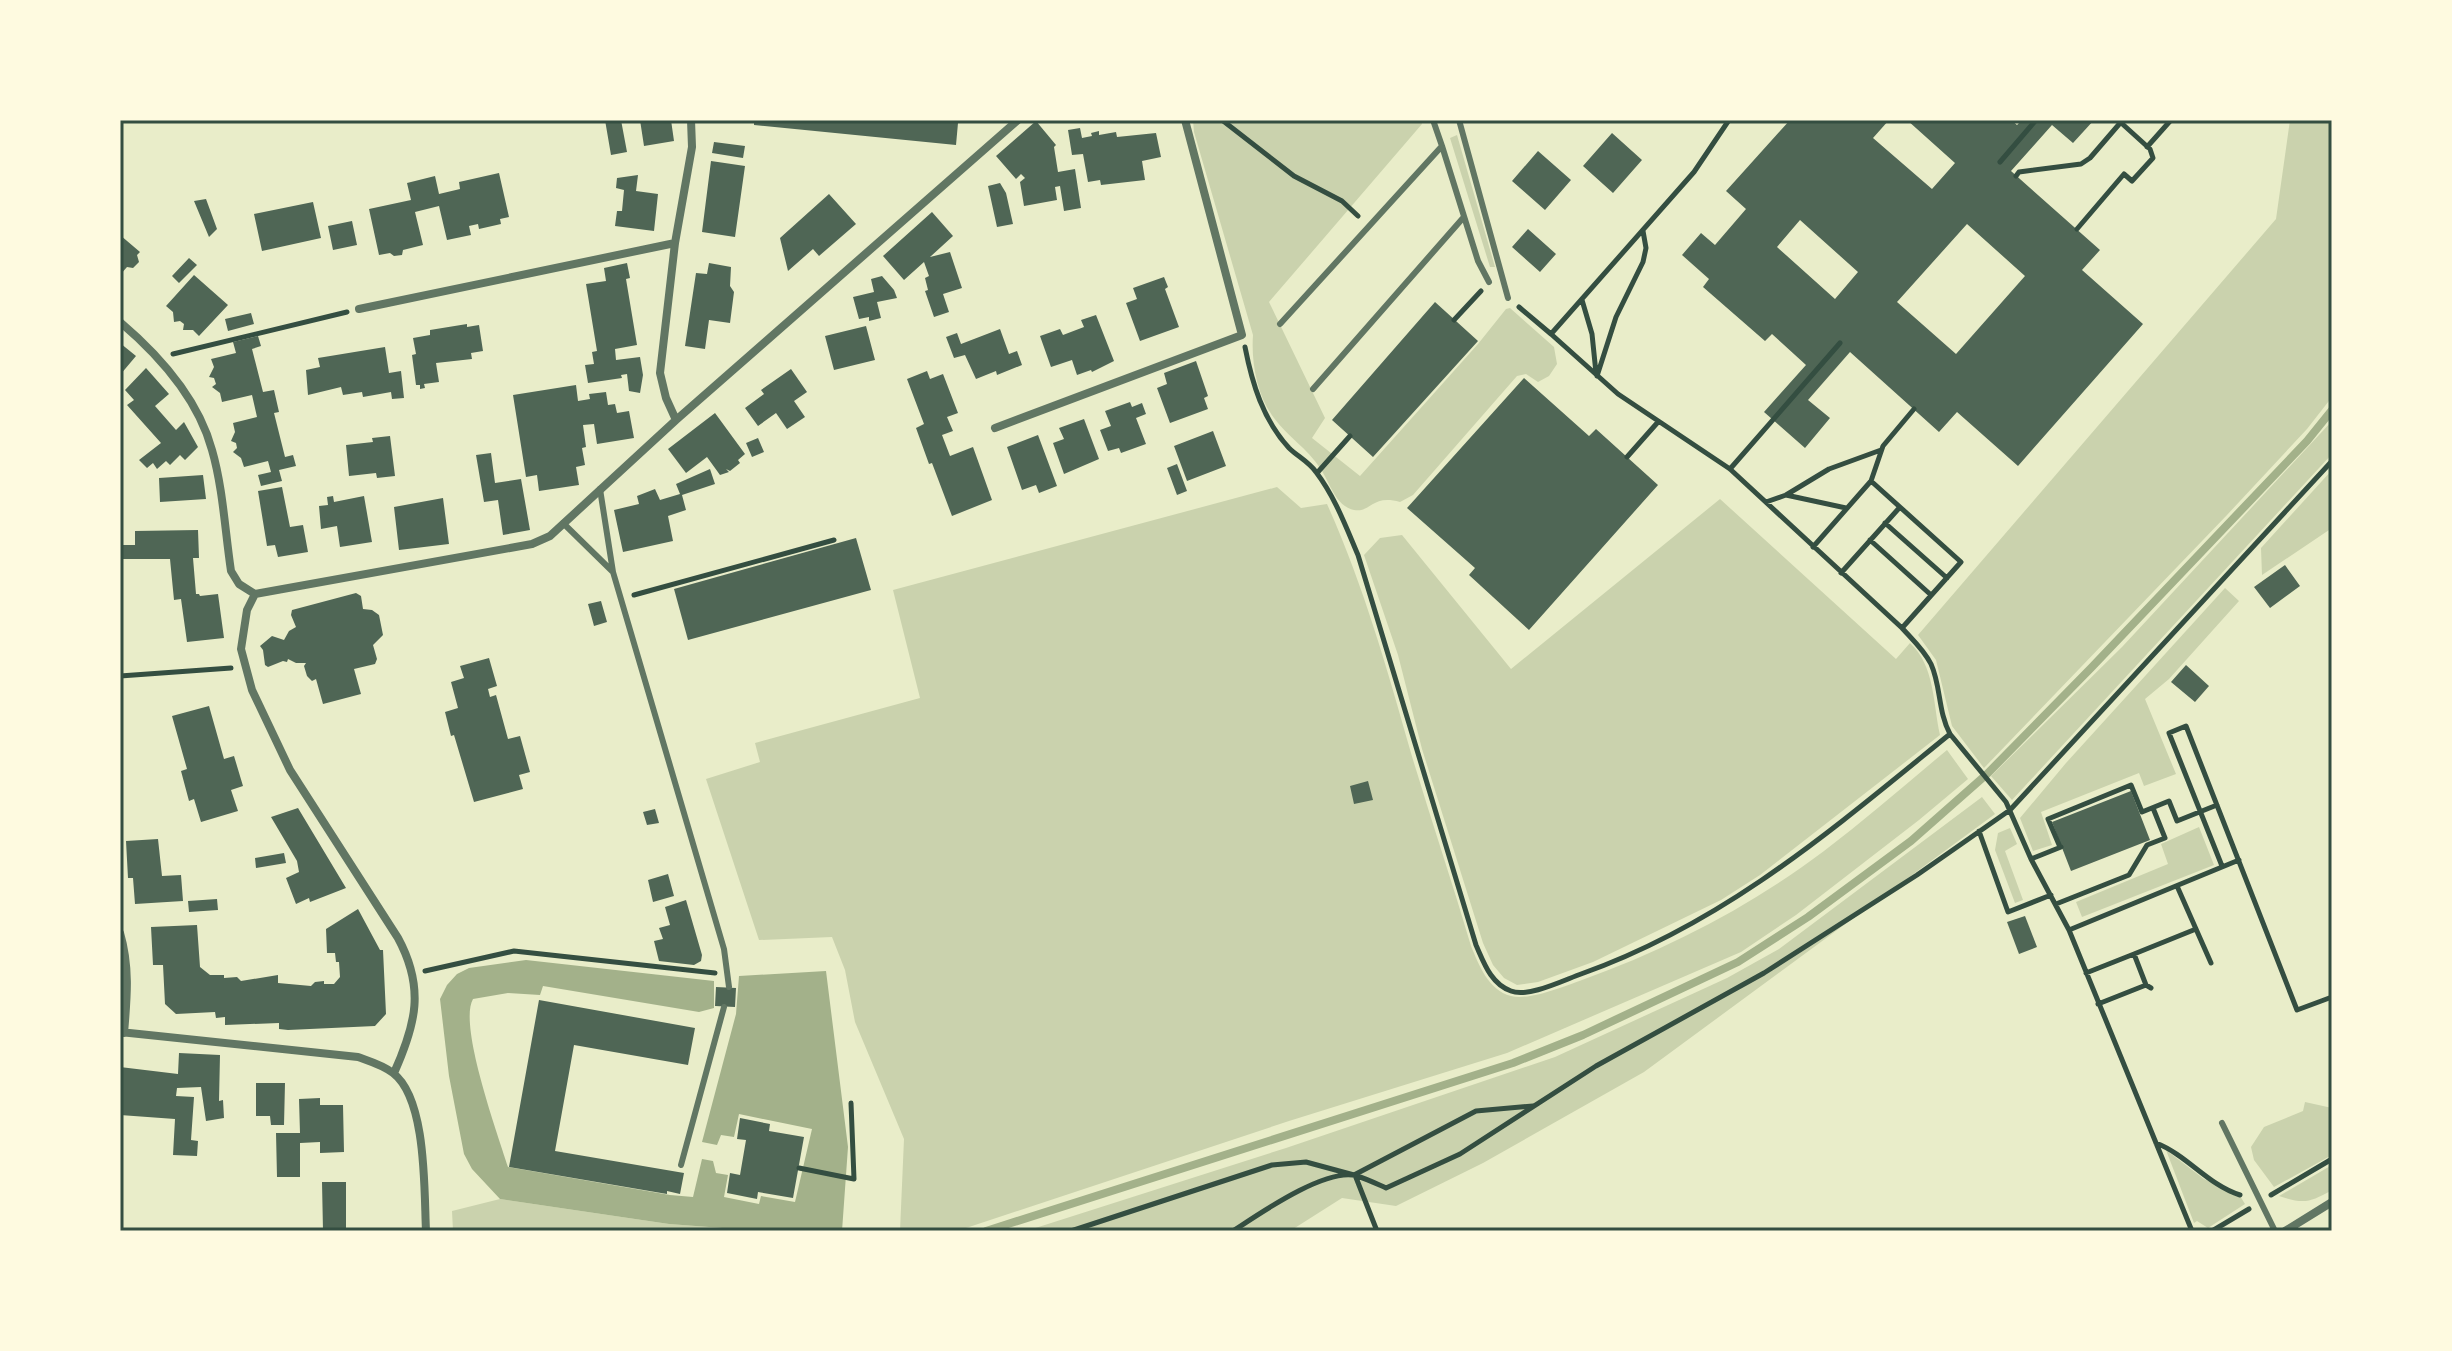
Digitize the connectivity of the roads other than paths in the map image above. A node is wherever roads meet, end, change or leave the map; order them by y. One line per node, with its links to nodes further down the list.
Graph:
1 (691, 120): 8 (street)
2 (1018, 120): 15 (street)
3 (1185, 120): 16 (street)
4 (1433, 120): 6 (lane)
5 (1459, 120): 10 (lane)
6 (1442, 146): 7 (lane); 13 (lane)
7 (1463, 218): 9 (lane); 14 (lane)
8 (675, 243): 11 (street); 15 (street)
9 (1489, 282)
10 (1508, 298)
11 (359, 309)
12 (120, 322): 20 (street)
13 (1280, 324)
14 (1313, 389)
15 (676, 420): 17 (street)
16 (995, 428)
17 (600, 489): 18 (street); 19 (lane)
18 (563, 523): 19 (lane); 20 (street)
19 (613, 572): 22 (lane)
20 (255, 594): 25 (street)
21 (120, 933): 24 (street)
22 (729, 987)
23 (724, 1007): 27 (lane)
24 (122, 1032): 25 (street)
25 (394, 1073): 29 (street)
26 (2222, 1123): 30 (lane)
27 (681, 1165)
28 (2332, 1202): 31 (street)
29 (426, 1231)
30 (2275, 1231)
31 (2285, 1231)

